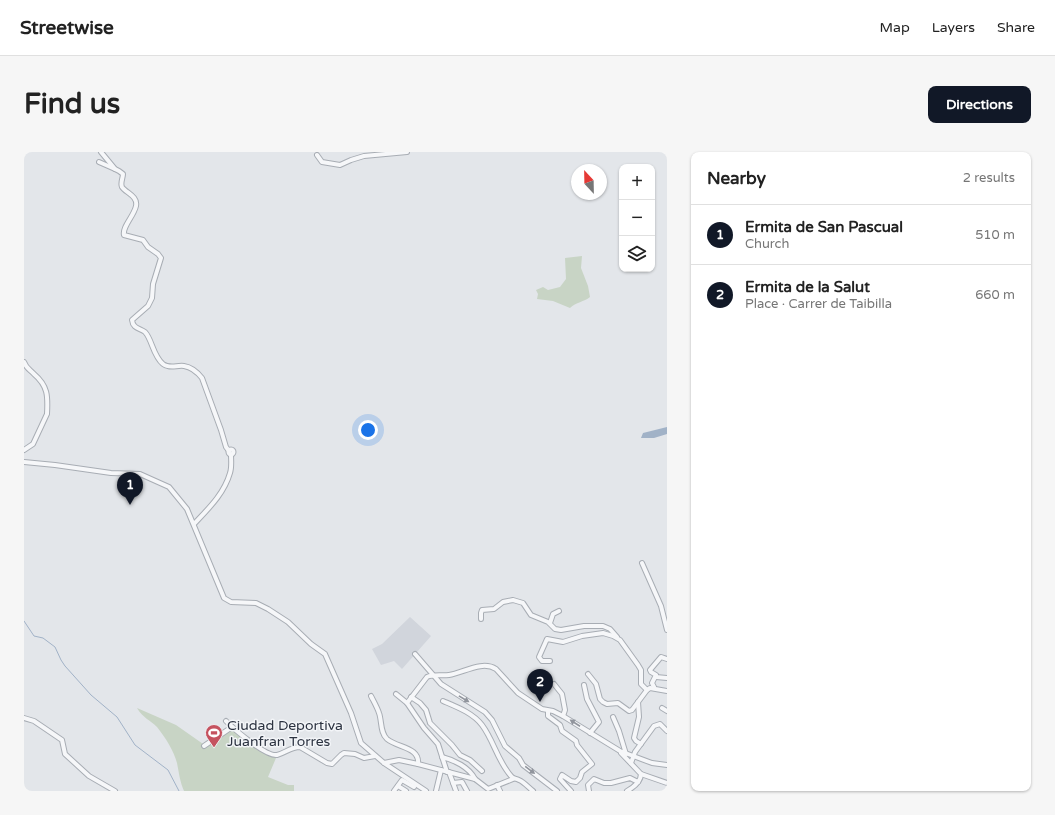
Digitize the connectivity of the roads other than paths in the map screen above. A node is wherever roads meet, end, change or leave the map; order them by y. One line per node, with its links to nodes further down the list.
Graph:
1 (101, 152): 5 (street)
2 (407, 152): 3 (street)
3 (317, 155)
4 (99, 162): 5 (street)
5 (115, 169): 9 (street)
6 (25, 365): 7 (street)
7 (24, 450)
8 (24, 462): 9 (street)
9 (194, 524): 48 (street)
10 (642, 563): 14 (street)
11 (559, 611): 13 (street)
12 (481, 619): 13 (street)
13 (550, 623): 15 (street)
14 (667, 630)
15 (620, 640): 18 (street); 26 (street)
16 (415, 654): 20 (street)
17 (667, 658): 21 (street)
18 (550, 661)
19 (588, 674): 32 (street)
20 (434, 676): 30 (street); 35 (street); 79 (street, one-way to 79)
21 (656, 677): 22 (street); 25 (street)
22 (667, 678)
23 (554, 684): 37 (street)
24 (584, 685): 43 (street)
25 (654, 687): 26 (street); 27 (street)
26 (647, 690): 32 (street)
27 (667, 691)
28 (396, 694): 33 (street)
29 (371, 696): 54 (street)
30 (412, 697): 33 (street); 51 (street)
31 (443, 701): 62 (street)
32 (638, 702): 44 (street)
33 (407, 703): 49 (street)
34 (662, 708): 36 (street)
35 (548, 711): 37 (street); 80 (street)
36 (667, 711)
37 (563, 716): 43 (street, one-way to 37)
38 (613, 717): 47 (street)
39 (24, 718): 70 (street)
40 (226, 721): 41 (street)
41 (232, 727): 45 (street); 48 (street)
42 (667, 731): 44 (street)
43 (590, 733): 46 (street)
44 (641, 744): 50 (street)
45 (204, 746)
46 (620, 751): 47 (street); 52 (street)
47 (626, 754): 50 (street)
48 (375, 756): 53 (street)
49 (442, 756): 56 (street); 59 (street)
50 (634, 757): 52 (street); 55 (street)
51 (470, 760): 56 (street); 58 (street)
52 (631, 762): 60 (street)
53 (384, 763): 54 (street); 68 (street)
54 (418, 764): 57 (street)
55 (667, 765)
56 (466, 768): 61 (street)
57 (441, 770): 59 (street); 74 (street)
58 (482, 771)
59 (448, 772): 61 (street); 65 (street)
60 (641, 774): 63 (street); 64 (street)
61 (475, 779): 69 (street)
62 (513, 779): 66 (street); 78 (street)
63 (638, 782): 81 (street); 82 (street)
64 (667, 783)
65 (453, 784): 75 (street); 76 (street)
66 (497, 785): 69 (street); 77 (street)
67 (398, 786): 68 (street); 71 (street); 72 (street)
68 (417, 788): 73 (street)
69 (488, 790)
70 (114, 791)
71 (394, 791)
72 (406, 791)
73 (426, 791)
74 (436, 791)
75 (456, 791)
76 (467, 791)
77 (500, 791)
78 (533, 791)
79 (557, 791)
80 (571, 791)
81 (589, 791)
82 (627, 791)

